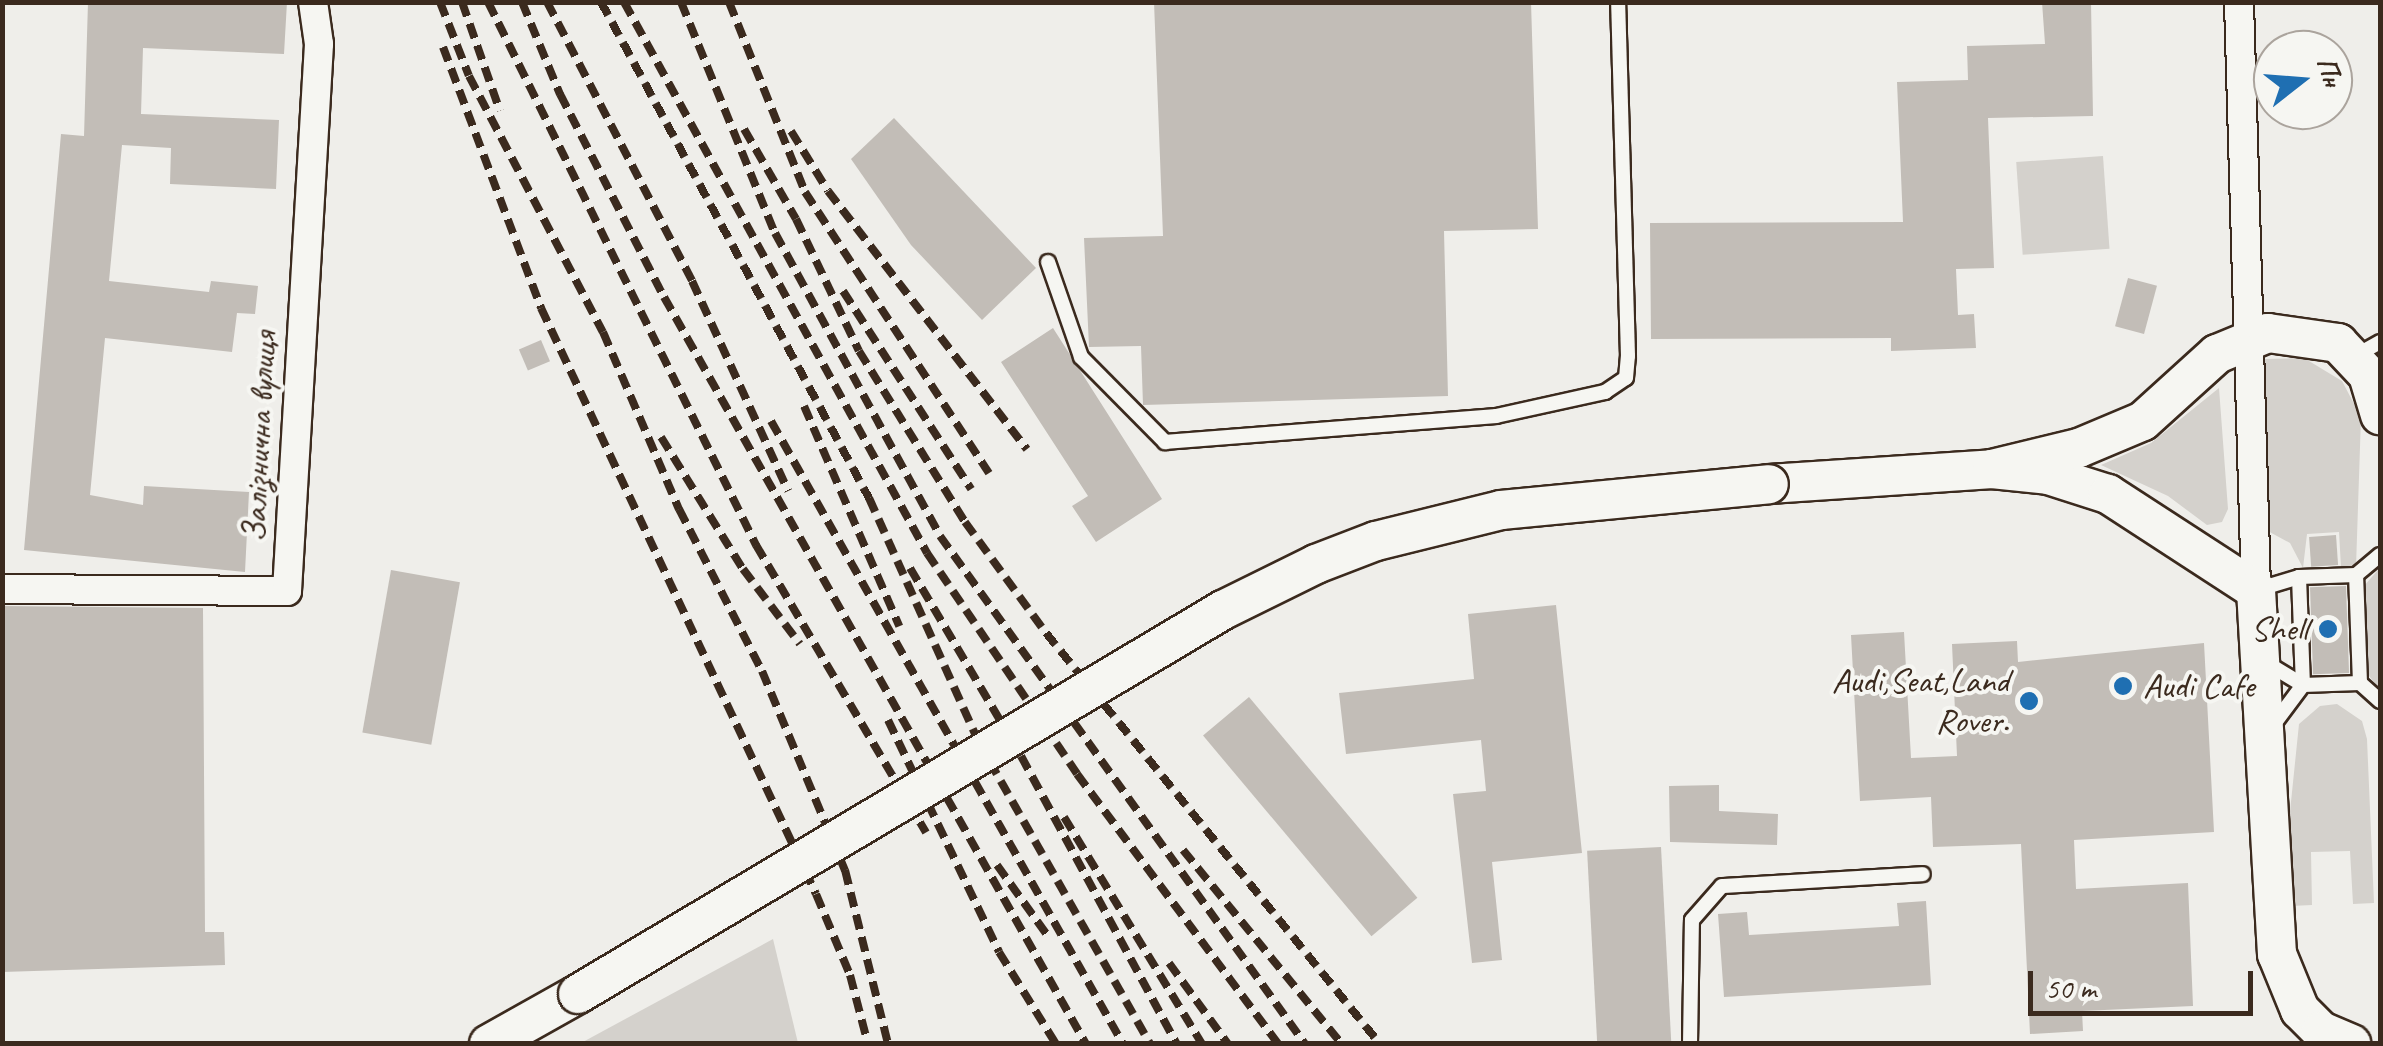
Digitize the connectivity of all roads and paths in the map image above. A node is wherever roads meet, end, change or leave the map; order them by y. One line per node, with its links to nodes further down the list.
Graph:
1 (313, 2): 12 (street, Залізнична вулиця)
2 (1618, 2): 4 (lane)
3 (2240, 2): 5 (street)
4 (1048, 262)
5 (2247, 337): 6 (main road); 8 (main road); 13 (street)
6 (2367, 349): 7 (main road)
7 (2380, 416)
8 (1992, 468): 13 (main road); 21 (main road, bridge)
9 (2380, 556): 10 (lane)
10 (2356, 574): 11 (lane); 15 (lane)
11 (2299, 577): 13 (lane); 16 (lane)
12 (2, 589)
13 (2256, 590): 14 (main road)
14 (2260, 659): 16 (lane); 18 (main road)
15 (2360, 683): 16 (lane); 17 (lane)
16 (2304, 685): 18 (lane)
17 (2380, 700)
18 (2266, 734): 20 (main road)
19 (1923, 874): 22 (lane)
20 (2326, 1039)
21 (489, 1044)
22 (1690, 1044)

